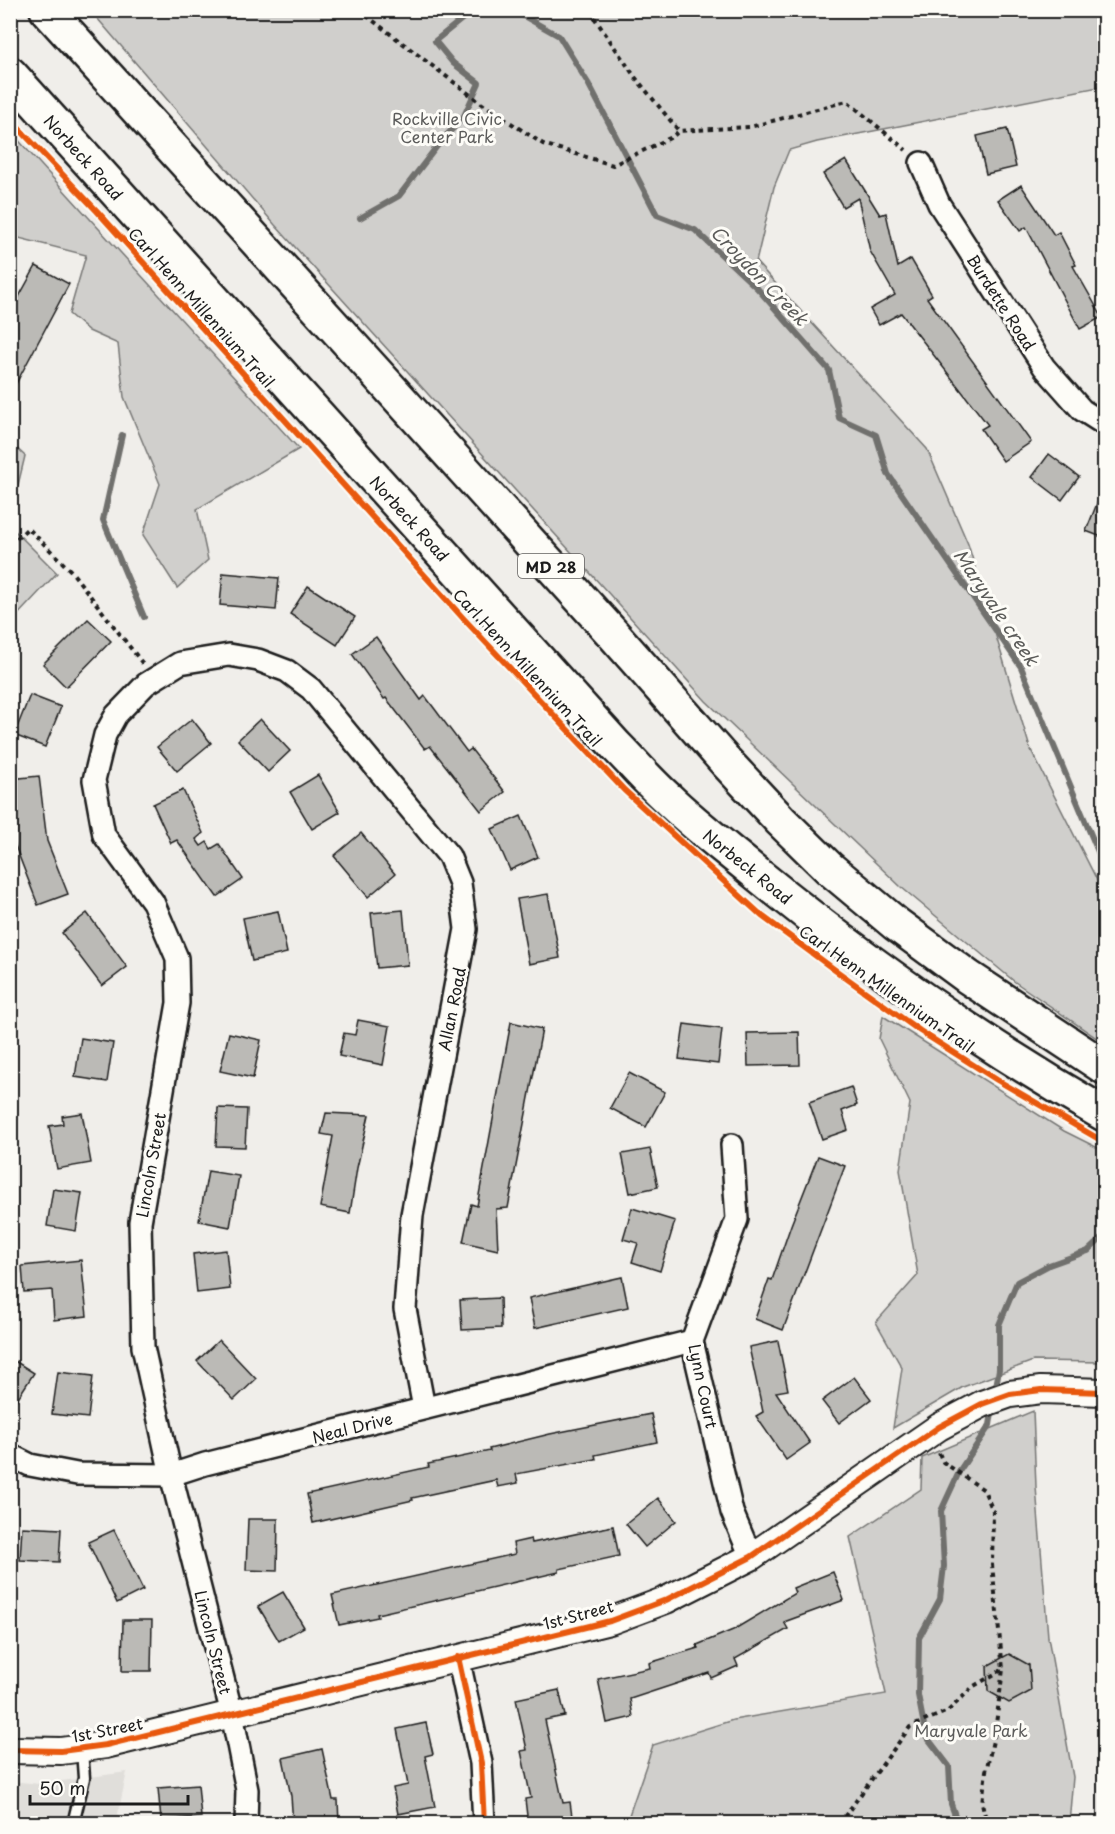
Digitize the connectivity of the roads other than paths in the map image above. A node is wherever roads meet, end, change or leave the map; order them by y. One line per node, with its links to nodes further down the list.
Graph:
1 (47, 10): 6 (main road, MD 28)
2 (10, 74): 7 (main road, Norbeck Road)
3 (921, 163): 4 (street, Burdette Road)
4 (1104, 424)
5 (287, 671): 11 (street, Allan Road); 13 (street, Lincoln Street)
6 (1104, 1067)
7 (1104, 1114)
8 (732, 1145): 9 (street, Lynn Court)
9 (692, 1341): 11 (street, Neal Drive); 14 (street, Lynn Court)
10 (1104, 1392): 14 (street, 1st Street)
11 (424, 1408): 13 (street, Neal Drive)
12 (10, 1455): 13 (street, Neal Drive)
13 (171, 1475): 16 (street, Lincoln Street)
14 (751, 1557): 15 (street, 1st Street)
15 (458, 1657): 16 (street, 1st Street); 21 (street)
16 (232, 1714): 18 (street, 1st Street); 20 (street, Lincoln Street)
17 (10, 1750): 18 (street, 1st Street)
18 (81, 1750): 19 (lane)
19 (73, 1824)
20 (246, 1824)
21 (484, 1824)

